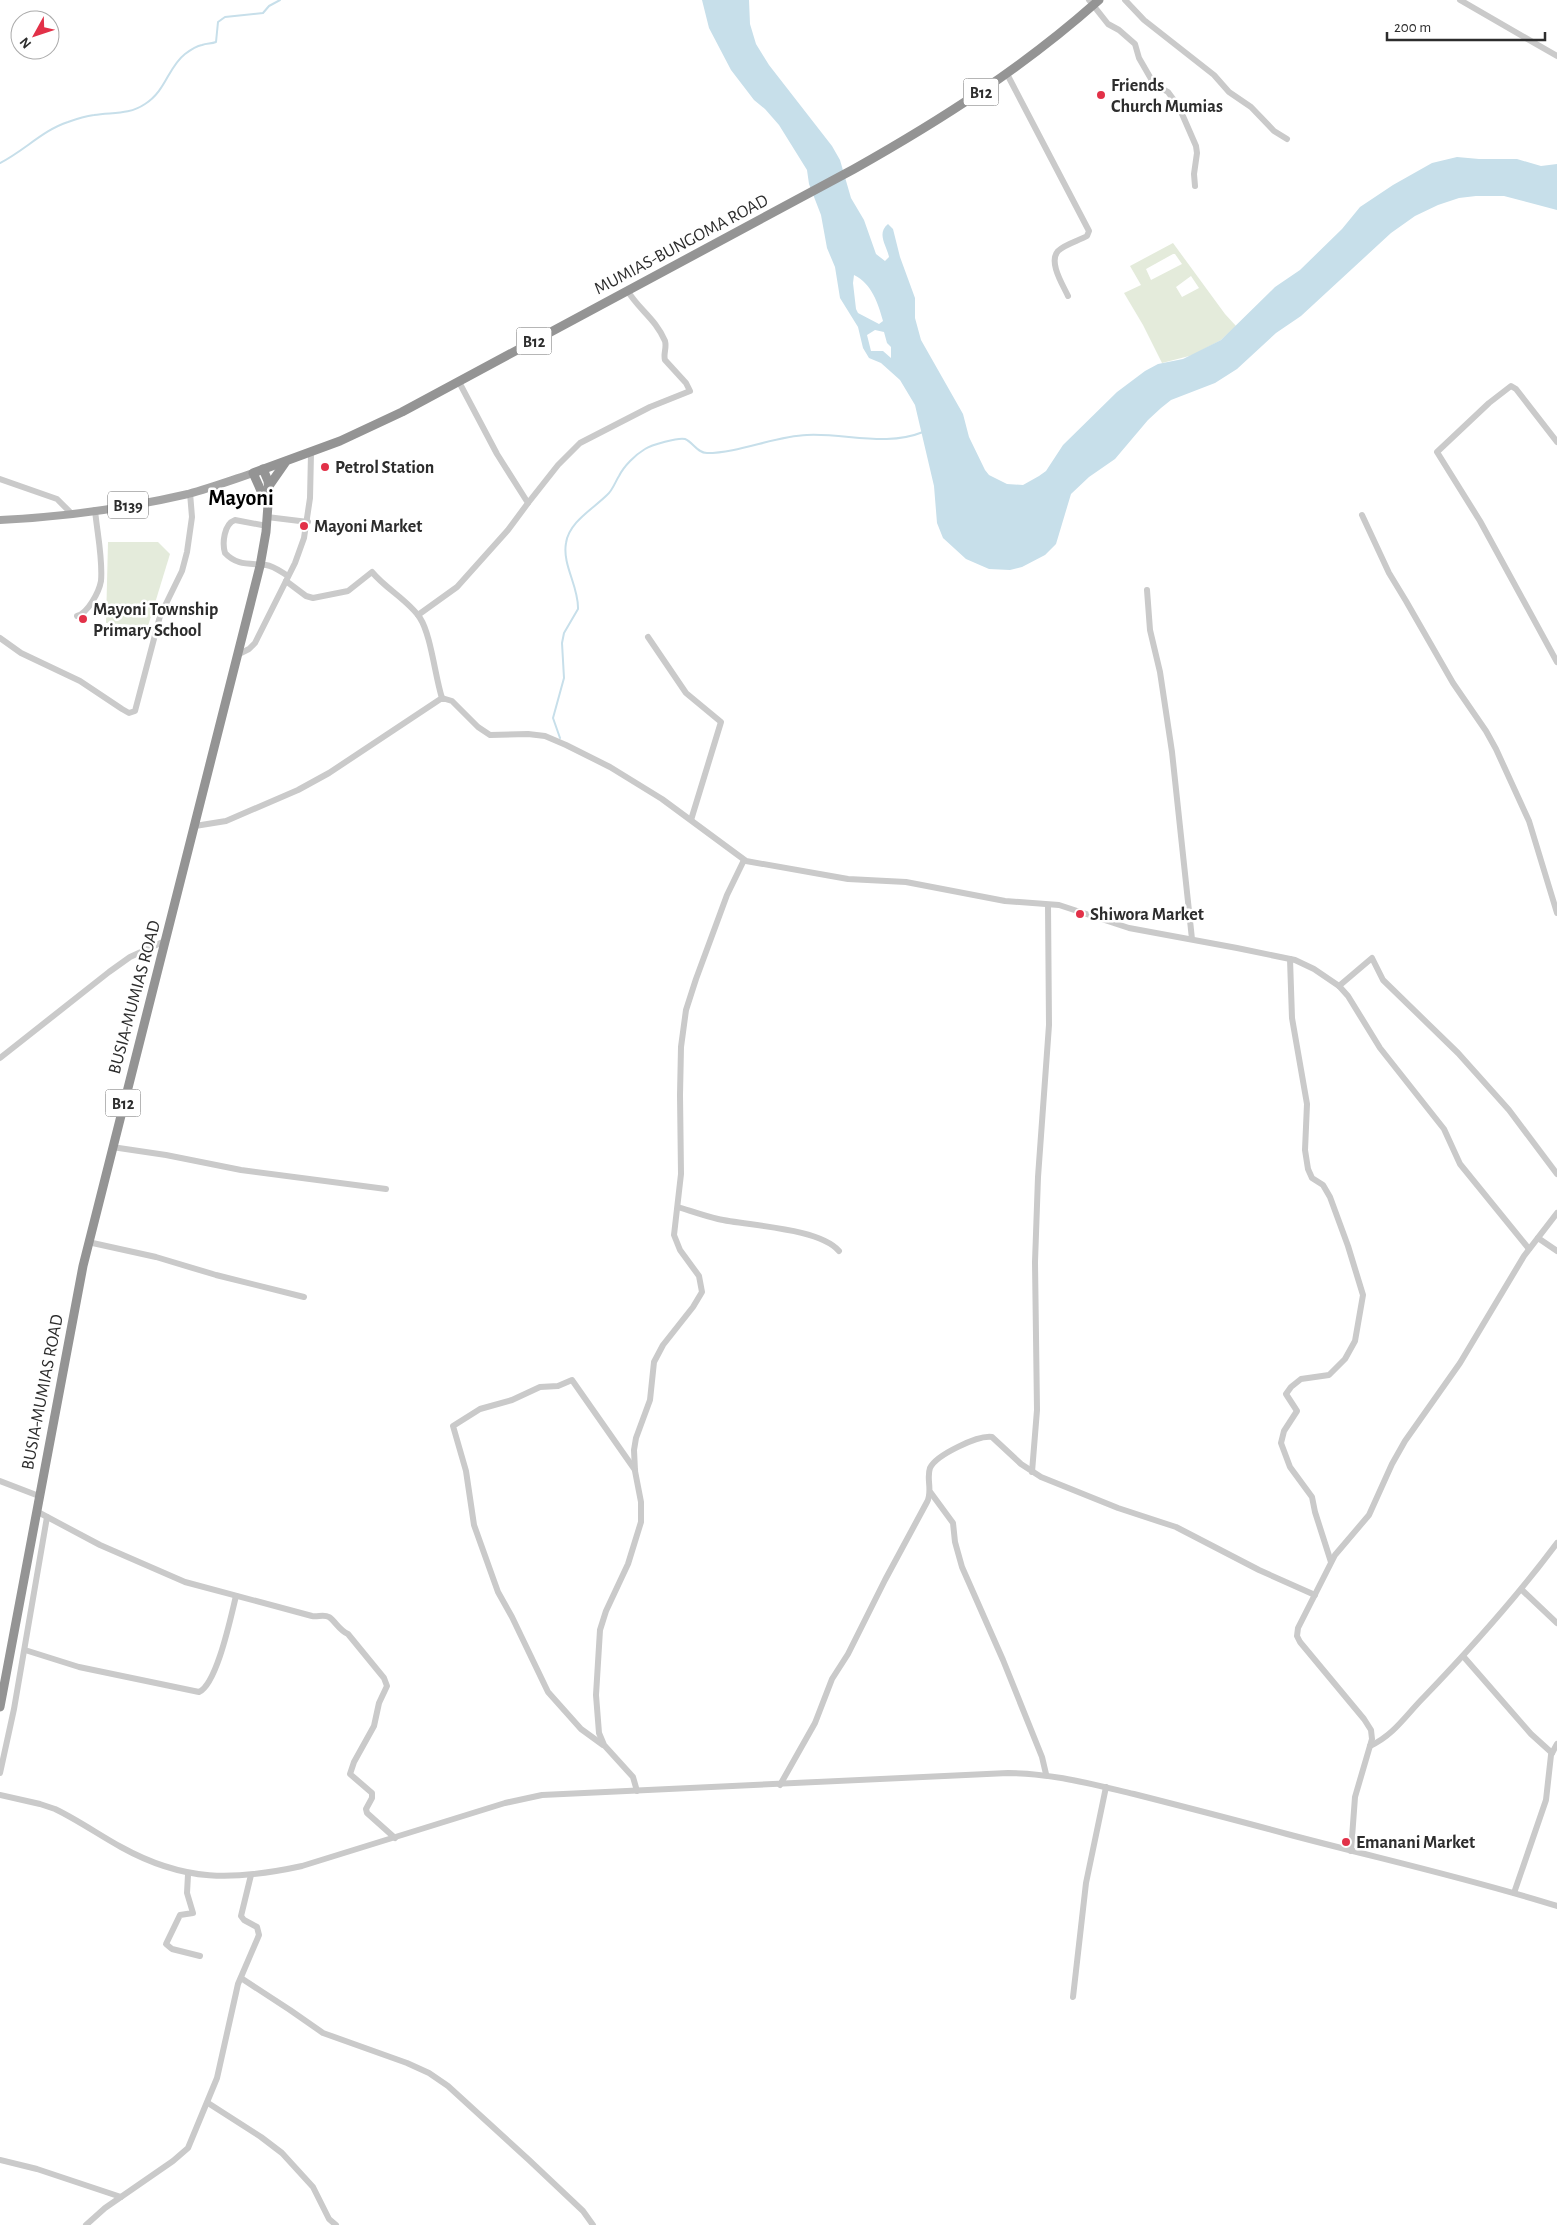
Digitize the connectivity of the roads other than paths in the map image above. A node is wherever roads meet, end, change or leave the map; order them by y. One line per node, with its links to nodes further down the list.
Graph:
1 (1125, 0): 6 (street)
2 (1460, 0): 4 (street)
3 (1094, 2): 5 (highway, MUMIAS-BUNGOMA ROAD / B12); 7 (street)
4 (1557, 56)
5 (1007, 74): 8 (highway, MUMIAS-BUNGOMA ROAD / B12); 9 (street)
6 (1286, 139)
7 (1195, 186)
8 (627, 290): 10 (highway, MUMIAS-BUNGOMA ROAD / B12); 19 (street)
9 (1068, 296)
10 (459, 382): 12 (highway, MUMIAS-BUNGOMA ROAD / B12); 19 (street)
11 (1557, 442): 35 (street)
12 (311, 453): 13 (highway, MUMIAS-BUNGOMA ROAD / B12); 26 (street)
13 (285, 463): 14 (highway, MUMIAS-BUNGOMA ROAD / B12); 17 (highway, BUSIA-MUMIAS ROAD / B12)
14 (263, 469): 15 (highway, MUMIAS-BUNGOMA ROAD / B12); 17 (highway, BUSIA-MUMIAS ROAD / B12)
15 (253, 472): 18 (main road, B139); 20 (highway, BUSIA-MUMIAS ROAD / B12)
16 (0, 479): 22 (street)
17 (269, 486): 20 (highway, BUSIA-MUMIAS ROAD / B12)
18 (190, 493): 21 (main road, B139); 33 (street)
19 (528, 503): 31 (street)
20 (267, 504): 25 (highway, BUSIA-MUMIAS ROAD / B12)
21 (95, 510): 22 (main road, B139); 30 (street)
22 (71, 513): 24 (main road, B139)
23 (1362, 515): 41 (street)
24 (0, 520)
25 (267, 521): 26 (street); 27 (highway, BUSIA-MUMIAS ROAD / B12); 27 (street)
26 (308, 522): 28 (street)
27 (260, 566): 28 (street); 34 (highway, BUSIA-MUMIAS ROAD / B12)
28 (287, 579): 31 (street); 34 (street)
29 (1147, 590): 42 (street)
30 (77, 616)
31 (418, 616): 36 (street)
32 (648, 637): 37 (street)
33 (0, 638)
34 (238, 654): 38 (highway, BUSIA-MUMIAS ROAD / B12)
35 (1557, 662)
36 (442, 698): 37 (street); 38 (street)
37 (691, 820): 39 (street)
38 (195, 826): 43 (highway, BUSIA-MUMIAS ROAD / B12)
39 (744, 860): 40 (street); 50 (street)
40 (1048, 905): 42 (street); 59 (street)
41 (1557, 913)
42 (1192, 939): 44 (street)
43 (165, 941): 46 (street); 47 (highway, BUSIA-MUMIAS ROAD / B12)
44 (1290, 959): 45 (street); 66 (street)
45 (1339, 986): 48 (street); 54 (street)
46 (0, 1058)
47 (112, 1147): 49 (street); 53 (highway, BUSIA-MUMIAS ROAD / B12)
48 (1557, 1174)
49 (386, 1189)
50 (678, 1207): 55 (street); 58 (street)
51 (1557, 1213): 52 (street)
52 (1538, 1238): 54 (street); 56 (street)
53 (88, 1242): 57 (street); 62 (highway, BUSIA-MUMIAS ROAD / B12)
54 (1529, 1249): 66 (street)
55 (839, 1251)
56 (1557, 1251)
57 (304, 1297)
58 (636, 1471): 76 (street); 76 (street)
59 (1032, 1472): 61 (street); 68 (street)
60 (0, 1481): 62 (street)
61 (931, 1493): 80 (street); 81 (street)
62 (39, 1496): 63 (highway, BUSIA-MUMIAS ROAD / B12)
63 (36, 1511): 64 (street); 73 (highway, BUSIA-MUMIAS ROAD / B12)
64 (47, 1517): 69 (street); 71 (street)
65 (1557, 1543): 67 (street)
66 (1331, 1562): 68 (street)
67 (1522, 1590): 70 (street); 72 (street)
68 (1315, 1595): 77 (street)
69 (236, 1596): 71 (street); 85 (street)
70 (1557, 1623)
71 (24, 1650): 74 (street)
72 (1463, 1656): 77 (street); 78 (street)
73 (0, 1706): 74 (street)
74 (14, 1709): 79 (street)
75 (1557, 1744): 78 (street)
76 (604, 1746): 83 (street)
77 (1370, 1746): 86 (street)
78 (1552, 1753): 89 (street)
79 (0, 1773)
80 (1046, 1774): 81 (street); 82 (street)
81 (780, 1785): 83 (street)
82 (1106, 1787): 86 (street); 93 (street)
83 (637, 1791): 85 (street)
84 (0, 1795): 88 (street)
85 (395, 1838): 88 (street)
86 (1351, 1851): 89 (street)
87 (188, 1875): 91 (street)
88 (251, 1875): 92 (street)
89 (1514, 1893): 90 (street)
90 (1557, 1906)
91 (200, 1956)
92 (241, 1978): 94 (street); 99 (street)
93 (1073, 1997)
94 (208, 2104): 96 (street); 98 (street)
95 (0, 2160): 96 (street)
96 (121, 2197): 97 (street)
97 (86, 2225)
98 (336, 2225)
99 (593, 2225)

